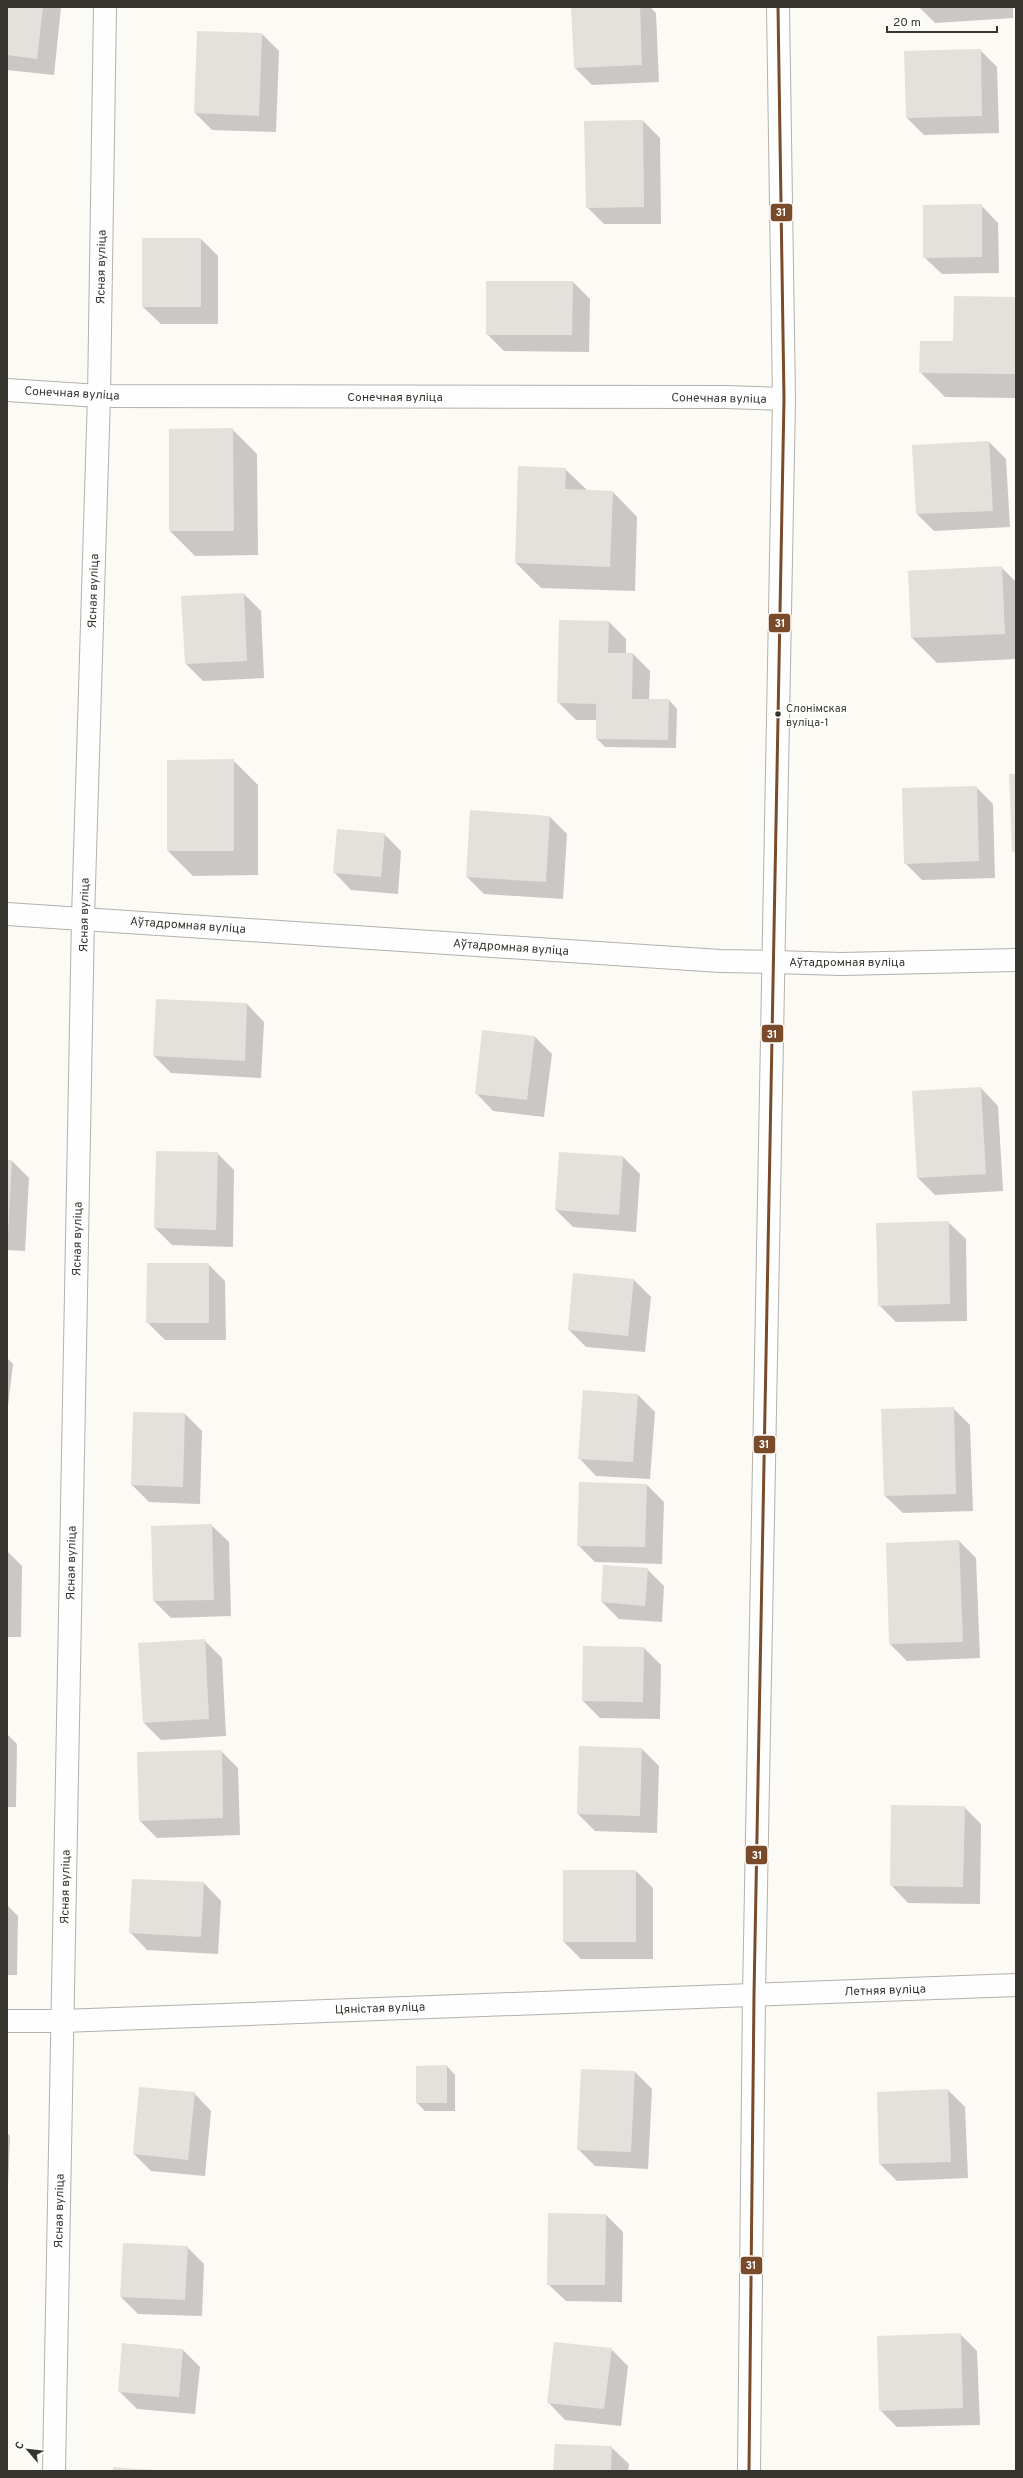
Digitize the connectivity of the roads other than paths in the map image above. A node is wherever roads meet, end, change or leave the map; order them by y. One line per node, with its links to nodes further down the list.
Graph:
1 (105, 7): 4 (street, Ясная вуліца)
2 (778, 7): 5 (street)
3 (7, 390): 4 (street, Сонечная вуліца)
4 (99, 396): 5 (street, Сонечная вуліца); 7 (street, Ясная вуліца)
5 (784, 399): 9 (street)
6 (7, 914): 7 (street, Аўтадромная вуліца)
7 (83, 918): 9 (street, Аўтадромная вуліца); 13 (street, Ясная вуліца)
8 (1016, 960): 9 (street, Аўтадромная вуліца)
9 (775, 962): 11 (street)
10 (1016, 1985): 11 (street, Летняя вуліца)
11 (754, 1995): 13 (street, Цяністая вуліца); 15 (street)
12 (7, 2021): 13 (street, Цяністая вуліца)
13 (62, 2021): 14 (street, Ясная вуліца)
14 (54, 2471)
15 (748, 2471)

